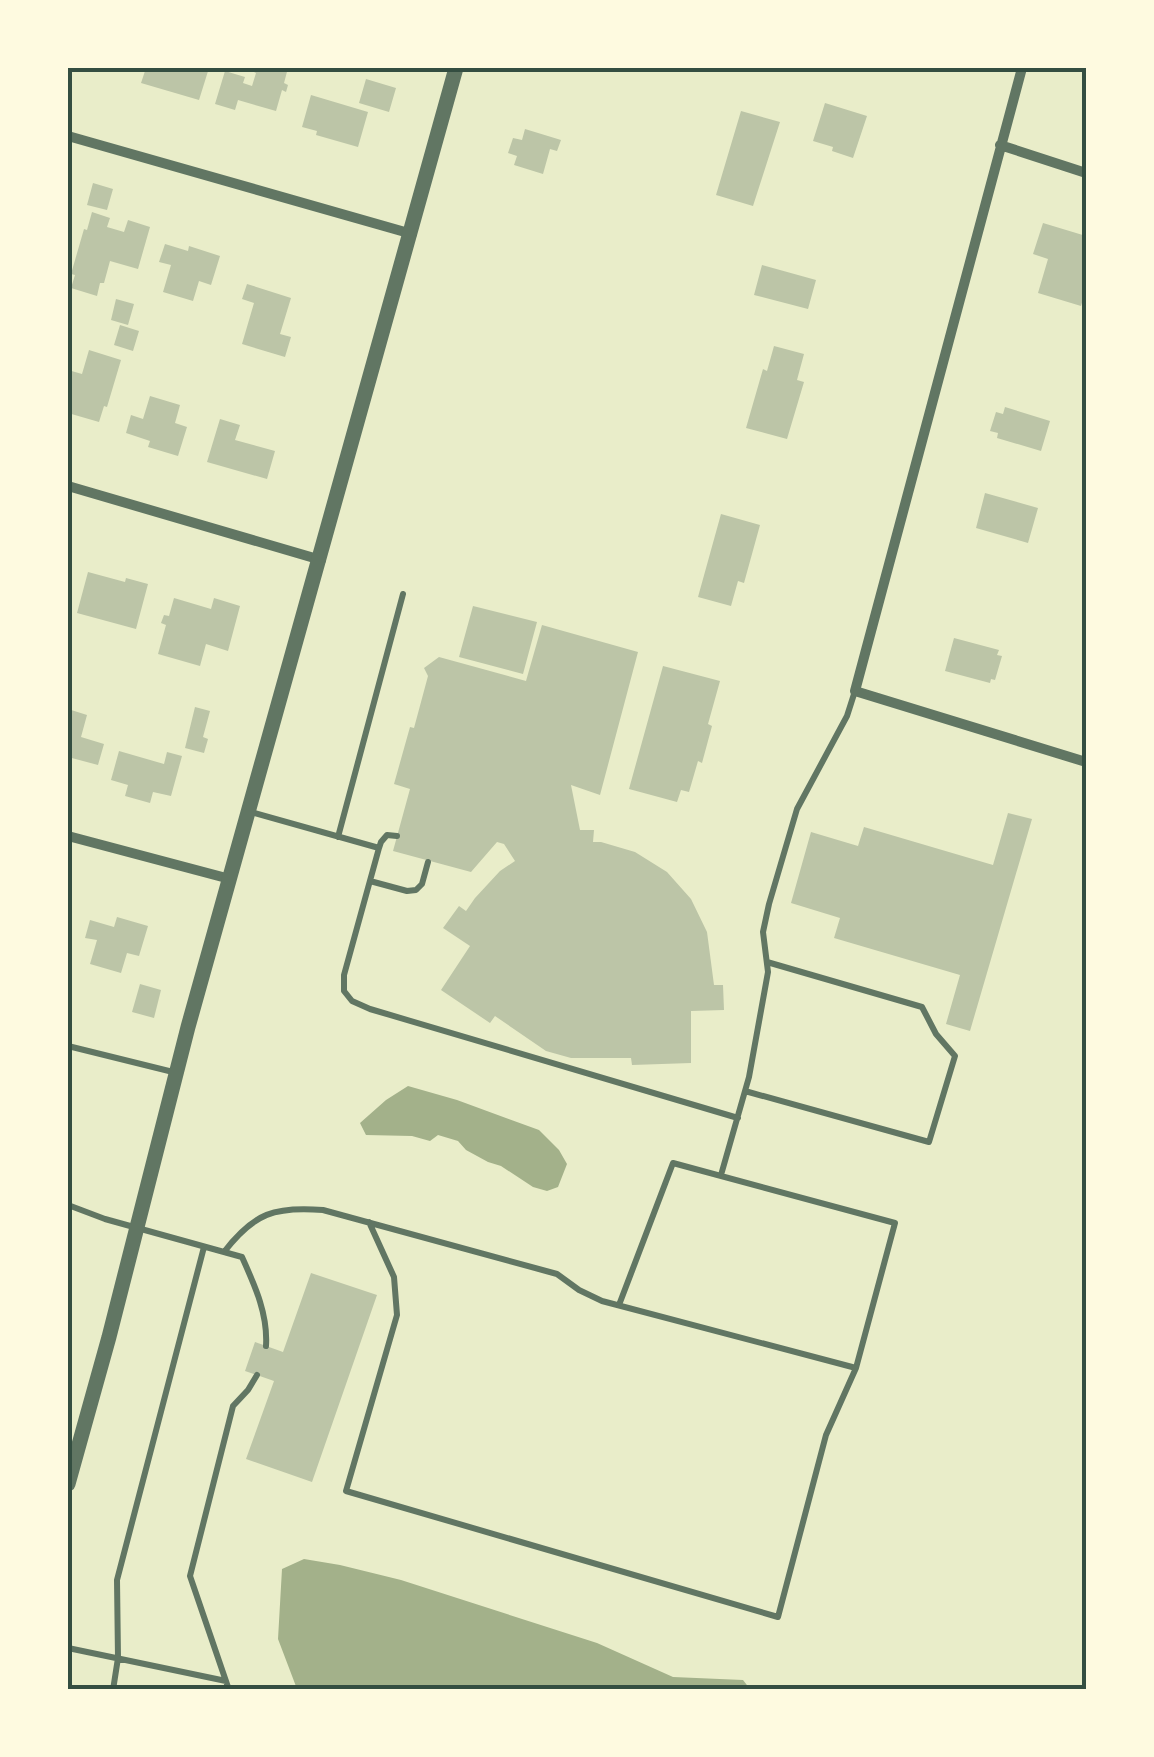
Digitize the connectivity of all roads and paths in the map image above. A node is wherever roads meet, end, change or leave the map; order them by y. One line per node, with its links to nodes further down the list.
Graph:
1 (456, 68): 6 (street)
2 (1022, 68): 4 (street)
3 (68, 136): 6 (street)
4 (1000, 146): 5 (street); 10 (street)
5 (1086, 173)
6 (412, 234): 8 (street)
7 (68, 486): 8 (street)
8 (321, 560): 12 (street)
9 (403, 594): 15 (lane)
10 (854, 691): 11 (street); 20 (lane)
11 (1086, 762)
12 (249, 812): 15 (lane); 18 (street)
13 (68, 836): 18 (street)
14 (397, 836): 16 (lane)
15 (338, 837): 16 (lane)
16 (379, 848): 19 (lane)
17 (428, 862): 19 (lane)
18 (230, 880): 22 (street)
19 (370, 881): 24 (lane)
20 (767, 962): 23 (lane); 23 (lane)
21 (68, 1046): 22 (lane)
22 (176, 1073): 28 (street)
23 (745, 1091): 24 (lane)
24 (738, 1118): 25 (lane)
25 (722, 1174): 31 (lane); 33 (lane)
26 (68, 1205): 28 (lane)
27 (369, 1222): 30 (lane); 31 (lane); 33 (lane)
28 (137, 1228): 29 (lane); 35 (street)
29 (204, 1246): 30 (lane); 37 (lane)
30 (224, 1252): 32 (lane)
31 (619, 1305): 33 (lane)
32 (266, 1346)
33 (856, 1368)
34 (257, 1375): 38 (lane)
35 (68, 1484)
36 (68, 1648): 37 (lane)
37 (118, 1658): 38 (lane); 39 (lane)
38 (227, 1685)
39 (113, 1690)

